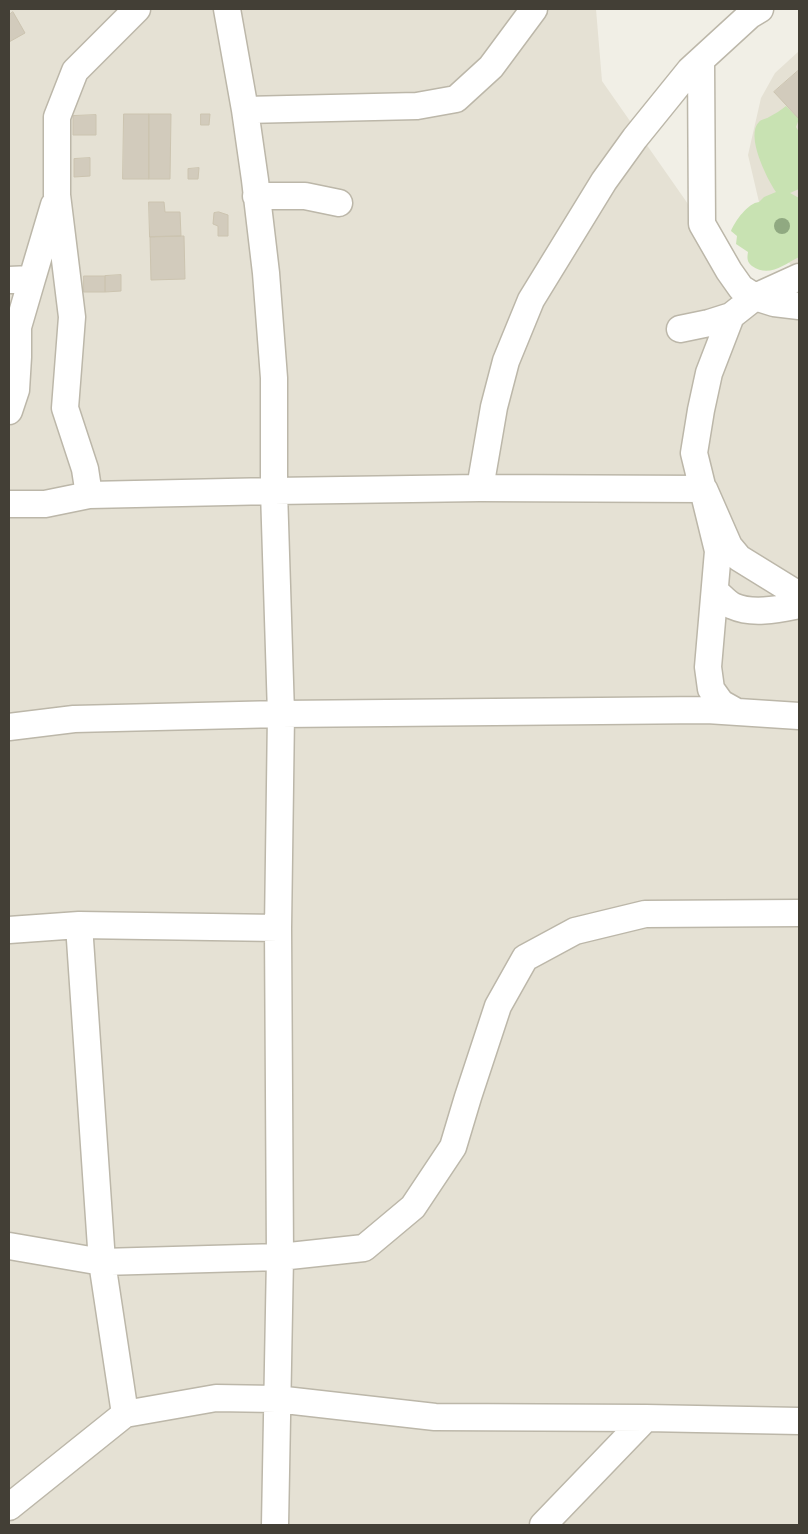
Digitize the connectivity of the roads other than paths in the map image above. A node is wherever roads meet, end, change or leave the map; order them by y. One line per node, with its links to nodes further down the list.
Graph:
1 (137, 9): 7 (street)
2 (227, 9): 6 (street)
3 (534, 9): 6 (street)
4 (760, 9): 5 (street)
5 (701, 60): 12 (street); 17 (street)
6 (245, 110): 8 (street)
7 (57, 195): 11 (street); 20 (street)
8 (256, 196): 9 (street); 19 (street)
9 (339, 203)
10 (799, 278): 12 (street)
11 (20, 280): 16 (street)
12 (755, 297): 13 (street); 14 (street)
13 (799, 306)
14 (731, 316): 15 (street); 18 (street)
15 (680, 329)
16 (9, 411)
17 (480, 488): 18 (street); 19 (street)
18 (704, 490): 22 (street); 23 (street)
19 (274, 491): 20 (street); 28 (street)
20 (89, 495): 21 (street)
21 (9, 504)
22 (715, 591): 25 (street); 26 (street)
23 (799, 595)
24 (799, 605): 25 (street)
25 (743, 610): 26 (street)
26 (710, 652): 27 (street)
27 (737, 712): 28 (street); 29 (street)
28 (281, 714): 30 (street); 33 (street)
29 (799, 716)
30 (9, 727)
31 (799, 913): 36 (street)
32 (79, 925): 33 (street); 34 (street); 37 (street)
33 (278, 928): 36 (street)
34 (9, 930)
35 (9, 1246): 37 (street)
36 (280, 1257): 37 (street); 38 (street)
37 (102, 1262): 39 (street)
38 (276, 1399): 39 (street); 40 (street); 43 (street)
39 (125, 1414): 42 (street)
40 (646, 1418): 41 (street); 44 (street)
41 (799, 1421)
42 (9, 1507)
43 (275, 1525)
44 (543, 1525)

